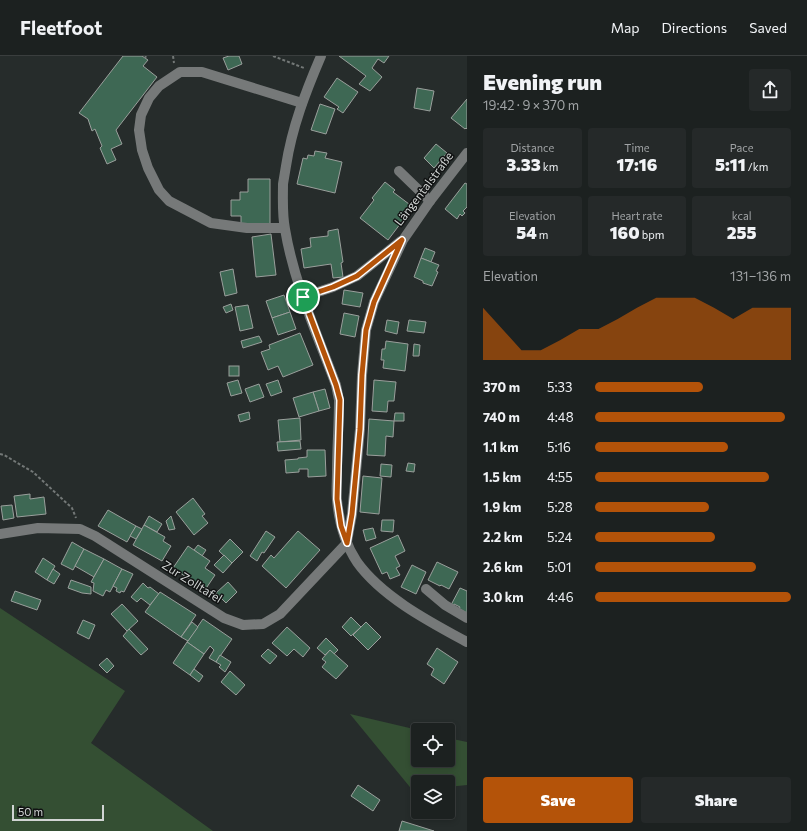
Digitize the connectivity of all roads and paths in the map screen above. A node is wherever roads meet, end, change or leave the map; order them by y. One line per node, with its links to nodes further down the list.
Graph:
1 (273, 56): 3 (path)
2 (321, 56): 4 (street)
3 (308, 70)
4 (302, 103): 8 (street); 8 (street)
5 (467, 153): 7 (street, Längentalstraße)
6 (399, 171): 7 (street)
7 (430, 201): 9 (street, Längentalstraße)
8 (284, 228): 10 (street)
9 (402, 240): 10 (street); 14 (street, Längentalstraße)
10 (303, 297): 14 (street)
11 (0, 454): 12 (path)
12 (80, 529): 13 (street, Zur Zolltafel); 14 (street, Zur Zolltafel)
13 (0, 534)
14 (347, 543): 17 (street)
15 (426, 589): 16 (street)
16 (467, 618)
17 (467, 642)

